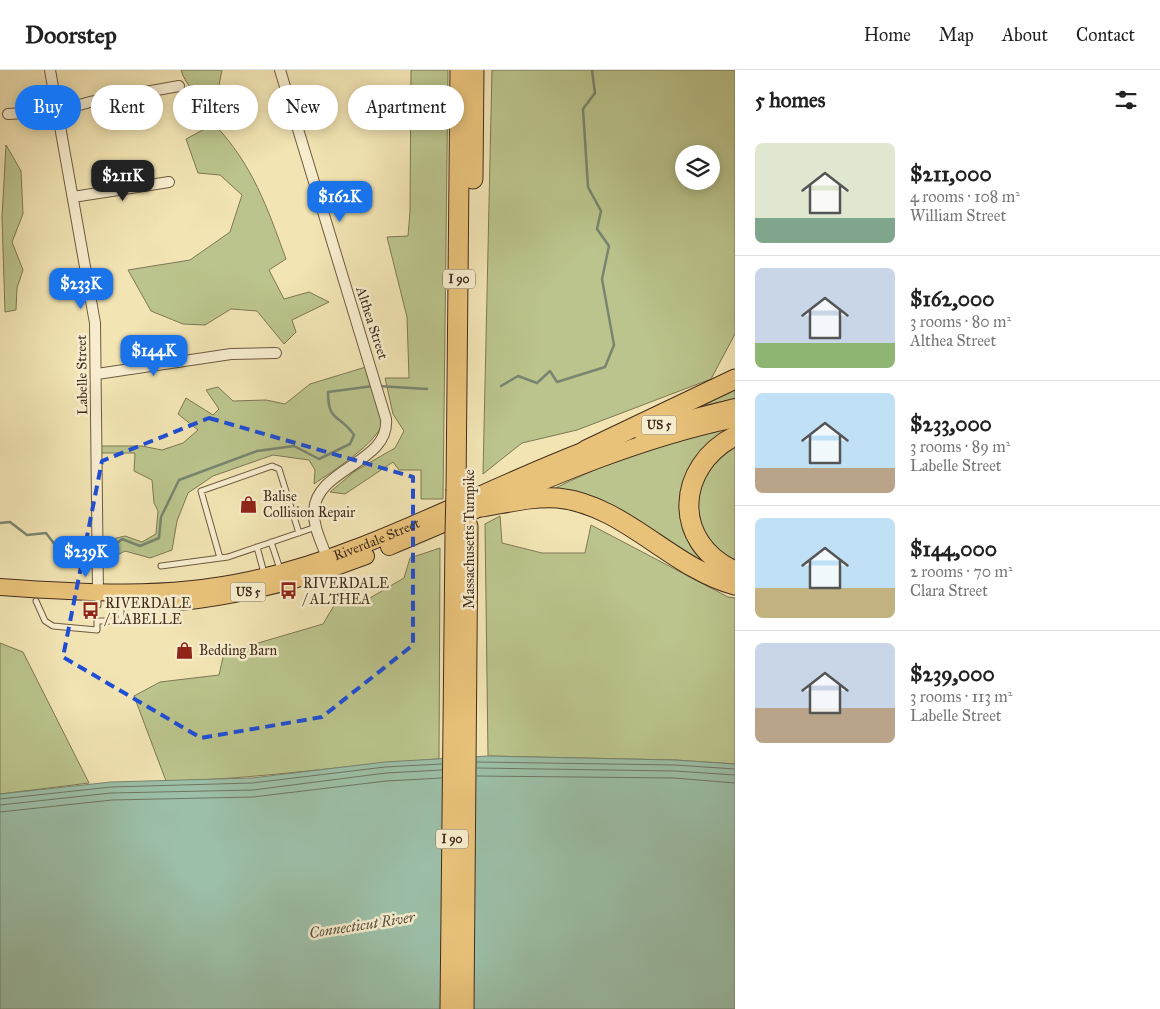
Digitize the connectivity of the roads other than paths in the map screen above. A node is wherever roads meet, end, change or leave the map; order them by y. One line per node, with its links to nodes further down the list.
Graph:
1 (50, 70): 5 (street, Labelle Street)
2 (280, 70): 22 (street, Althea Street)
3 (460, 70): 20 (highway, Massachusetts Turnpike / I 90)
4 (474, 70): 20 (highway, Massachusetts Turnpike / I 90)
5 (53, 85)
6 (173, 87): 7 (street)
7 (81, 105)
8 (8, 114): 9 (street)
9 (15, 114)
10 (61, 130): 12 (street, Labelle Street)
11 (169, 182): 12 (street)
12 (73, 197): 14 (street, Labelle Street)
13 (276, 353): 14 (street)
14 (97, 374): 34 (street, Labelle Street)
15 (735, 379): 19 (highway)
16 (735, 407): 19 (main road, Riverdale Street / US 5)
17 (735, 419): 21 (main road, Riverdale Street / US 5)
18 (735, 436): 29 (highway)
19 (586, 450): 27 (main road, Riverdale Street / US 5)
20 (462, 487): 38 (highway, Massachusetts Turnpike / I 90, bridge)
21 (482, 507): 27 (main road, Riverdale Street / US 5); 31 (highway)
22 (316, 527): 23 (lane); 27 (street, Althea Street)
23 (299, 533): 24 (lane); 26 (lane)
24 (271, 542): 25 (lane); 30 (lane)
25 (257, 547): 26 (lane); 30 (lane)
26 (220, 558): 28 (lane)
27 (329, 564): 30 (main road, Riverdale Street / US 5); 36 (main road, Riverdale Street / US 5)
28 (161, 566)
29 (735, 571)
30 (273, 574): 34 (main road, Riverdale Street / US 5)
31 (735, 585)
32 (0, 587): 34 (main road, Riverdale Street / US 5)
33 (0, 598): 35 (main road, Riverdale Street / US 5)
34 (98, 599): 35 (main road, Riverdale Street / US 5); 36 (main road, Riverdale Street / US 5)
35 (36, 601): 36 (lane)
36 (121, 613): 37 (lane)
37 (141, 621)
38 (461, 669): 39 (highway, Massachusetts Turnpike / I 90); 40 (highway, Massachusetts Turnpike / I 90)
39 (450, 1009)
40 (464, 1009)

